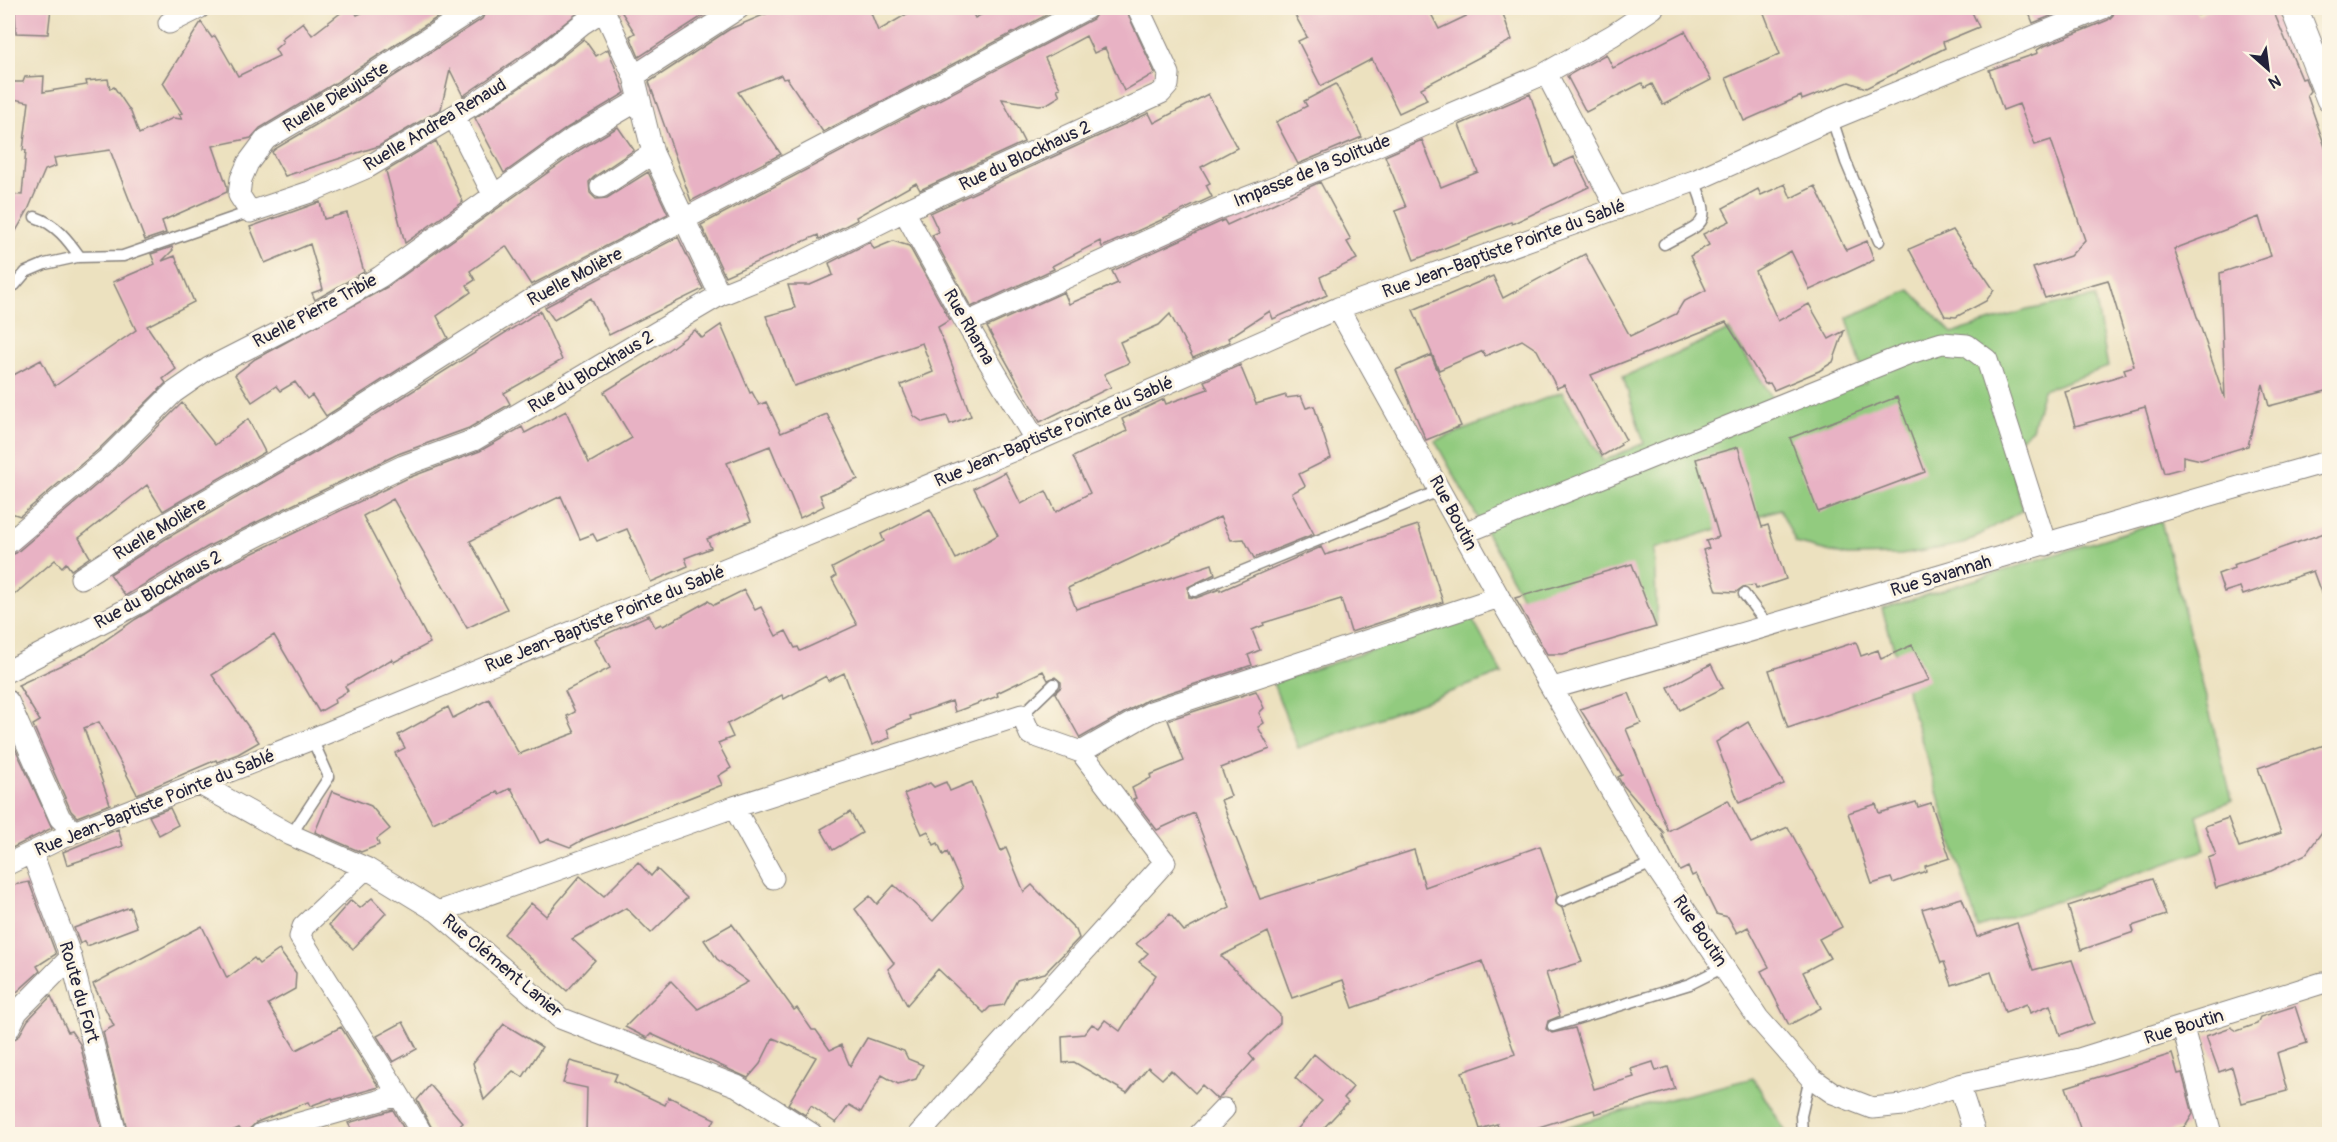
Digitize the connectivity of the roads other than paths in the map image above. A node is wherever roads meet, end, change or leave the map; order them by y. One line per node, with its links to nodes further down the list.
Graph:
1 (199, 8): 10 (street)
2 (475, 8): 23 (street, Ruelle Dieujuste)
3 (739, 8): 12 (street)
4 (1087, 8): 25 (street, Ruelle Molière)
5 (1138, 8): 22 (street, Rue du Blockhaus 2)
6 (1653, 8): 11 (street, Impasse de la Solitude)
7 (2103, 8): 16 (street, Rue Jean-Baptiste Pointe du Sablé)
8 (2294, 8): 13 (street)
9 (604, 9): 12 (street); 15 (street, Ruelle Andrea Renaud)
10 (169, 23)
11 (1546, 73): 21 (street); 32 (street, Impasse de la Solitude)
12 (634, 76): 14 (street)
13 (2330, 99)
14 (639, 100): 17 (street); 20 (street, Ruelle Pierre Tribie)
15 (454, 117): 20 (street); 23 (street, Ruelle Andrea Renaud)
16 (1832, 119): 18 (street, Rue Jean-Baptiste Pointe du Sablé); 26 (lane)
17 (653, 153): 19 (street); 25 (street)
18 (1694, 181): 21 (street, Rue Jean-Baptiste Pointe du Sablé); 27 (lane)
19 (601, 187)
20 (493, 194): 37 (street, Ruelle Pierre Tribie)
21 (1617, 209): 31 (street, Rue Jean-Baptiste Pointe du Sablé)
22 (904, 211): 30 (street, Rue du Blockhaus 2); 32 (street, Rue Rhama)
23 (250, 212): 28 (lane)
24 (35, 217): 28 (lane)
25 (684, 219): 30 (street); 39 (street, Ruelle Molière)
26 (1879, 241)
27 (1664, 244)
28 (80, 257): 29 (lane)
29 (8, 287)
30 (720, 295): 44 (street, Rue du Blockhaus 2)
31 (1338, 308): 33 (street, Rue Jean-Baptiste Pointe du Sablé); 35 (street, Rue Boutin)
32 (966, 323): 33 (street, Rue Rhama)
33 (1036, 441): 49 (street, Rue Jean-Baptiste Pointe du Sablé)
34 (2330, 461): 38 (street, Rue Savannah)
35 (1442, 490): 36 (street, Rue Boutin); 40 (lane)
36 (1464, 533): 38 (street); 42 (street, Rue Boutin)
37 (8, 543)
38 (2046, 545): 43 (street, Rue Savannah)
39 (81, 578)
40 (1194, 591)
41 (1744, 594): 43 (lane)
42 (1499, 597): 46 (street, Rue Boutin); 50 (street)
43 (1770, 627): 46 (street, Rue Savannah)
44 (8, 671)
45 (1054, 684): 48 (lane)
46 (1552, 688): 56 (street, Rue Boutin)
47 (8, 701): 53 (street)
48 (1022, 715): 50 (street); 52 (street)
49 (312, 739): 51 (street, Rue Jean-Baptiste Pointe du Sablé); 54 (lane)
50 (1081, 752): 76 (street)
51 (198, 783): 53 (street, Rue Jean-Baptiste Pointe du Sablé); 54 (street, Rue Clément Lanier)
52 (735, 807): 59 (street); 61 (street)
53 (74, 832): 55 (street, Rue Jean-Baptiste Pointe du Sablé)
54 (291, 835): 58 (street, Rue Clément Lanier)
55 (32, 853): 57 (street, Rue Jean-Baptiste Pointe du Sablé); 62 (street, Route du Fort)
56 (1653, 863): 60 (lane); 63 (street, Rue Boutin)
57 (8, 864)
58 (366, 868): 61 (street, Rue Clément Lanier); 70 (street)
59 (773, 878)
60 (1562, 902)
61 (438, 912): 75 (street, Rue Clément Lanier)
62 (71, 957): 67 (street); 72 (street, Route du Fort)
63 (1724, 967): 65 (lane); 68 (street, Rue Boutin)
64 (2322, 983): 66 (street, Rue Boutin)
65 (1553, 1026)
66 (2183, 1028): 69 (street, Rue Boutin); 80 (street)
67 (8, 1030)
68 (1810, 1077): 69 (street, Rue Boutin); 78 (lane)
69 (1959, 1085): 79 (street)
70 (399, 1095): 73 (street); 74 (street)
71 (1224, 1109): 77 (street)
72 (116, 1134)
73 (261, 1134)
74 (422, 1134)
75 (812, 1134)
76 (919, 1134)
77 (1200, 1134)
78 (1802, 1134)
79 (1975, 1134)
80 (2211, 1134)

